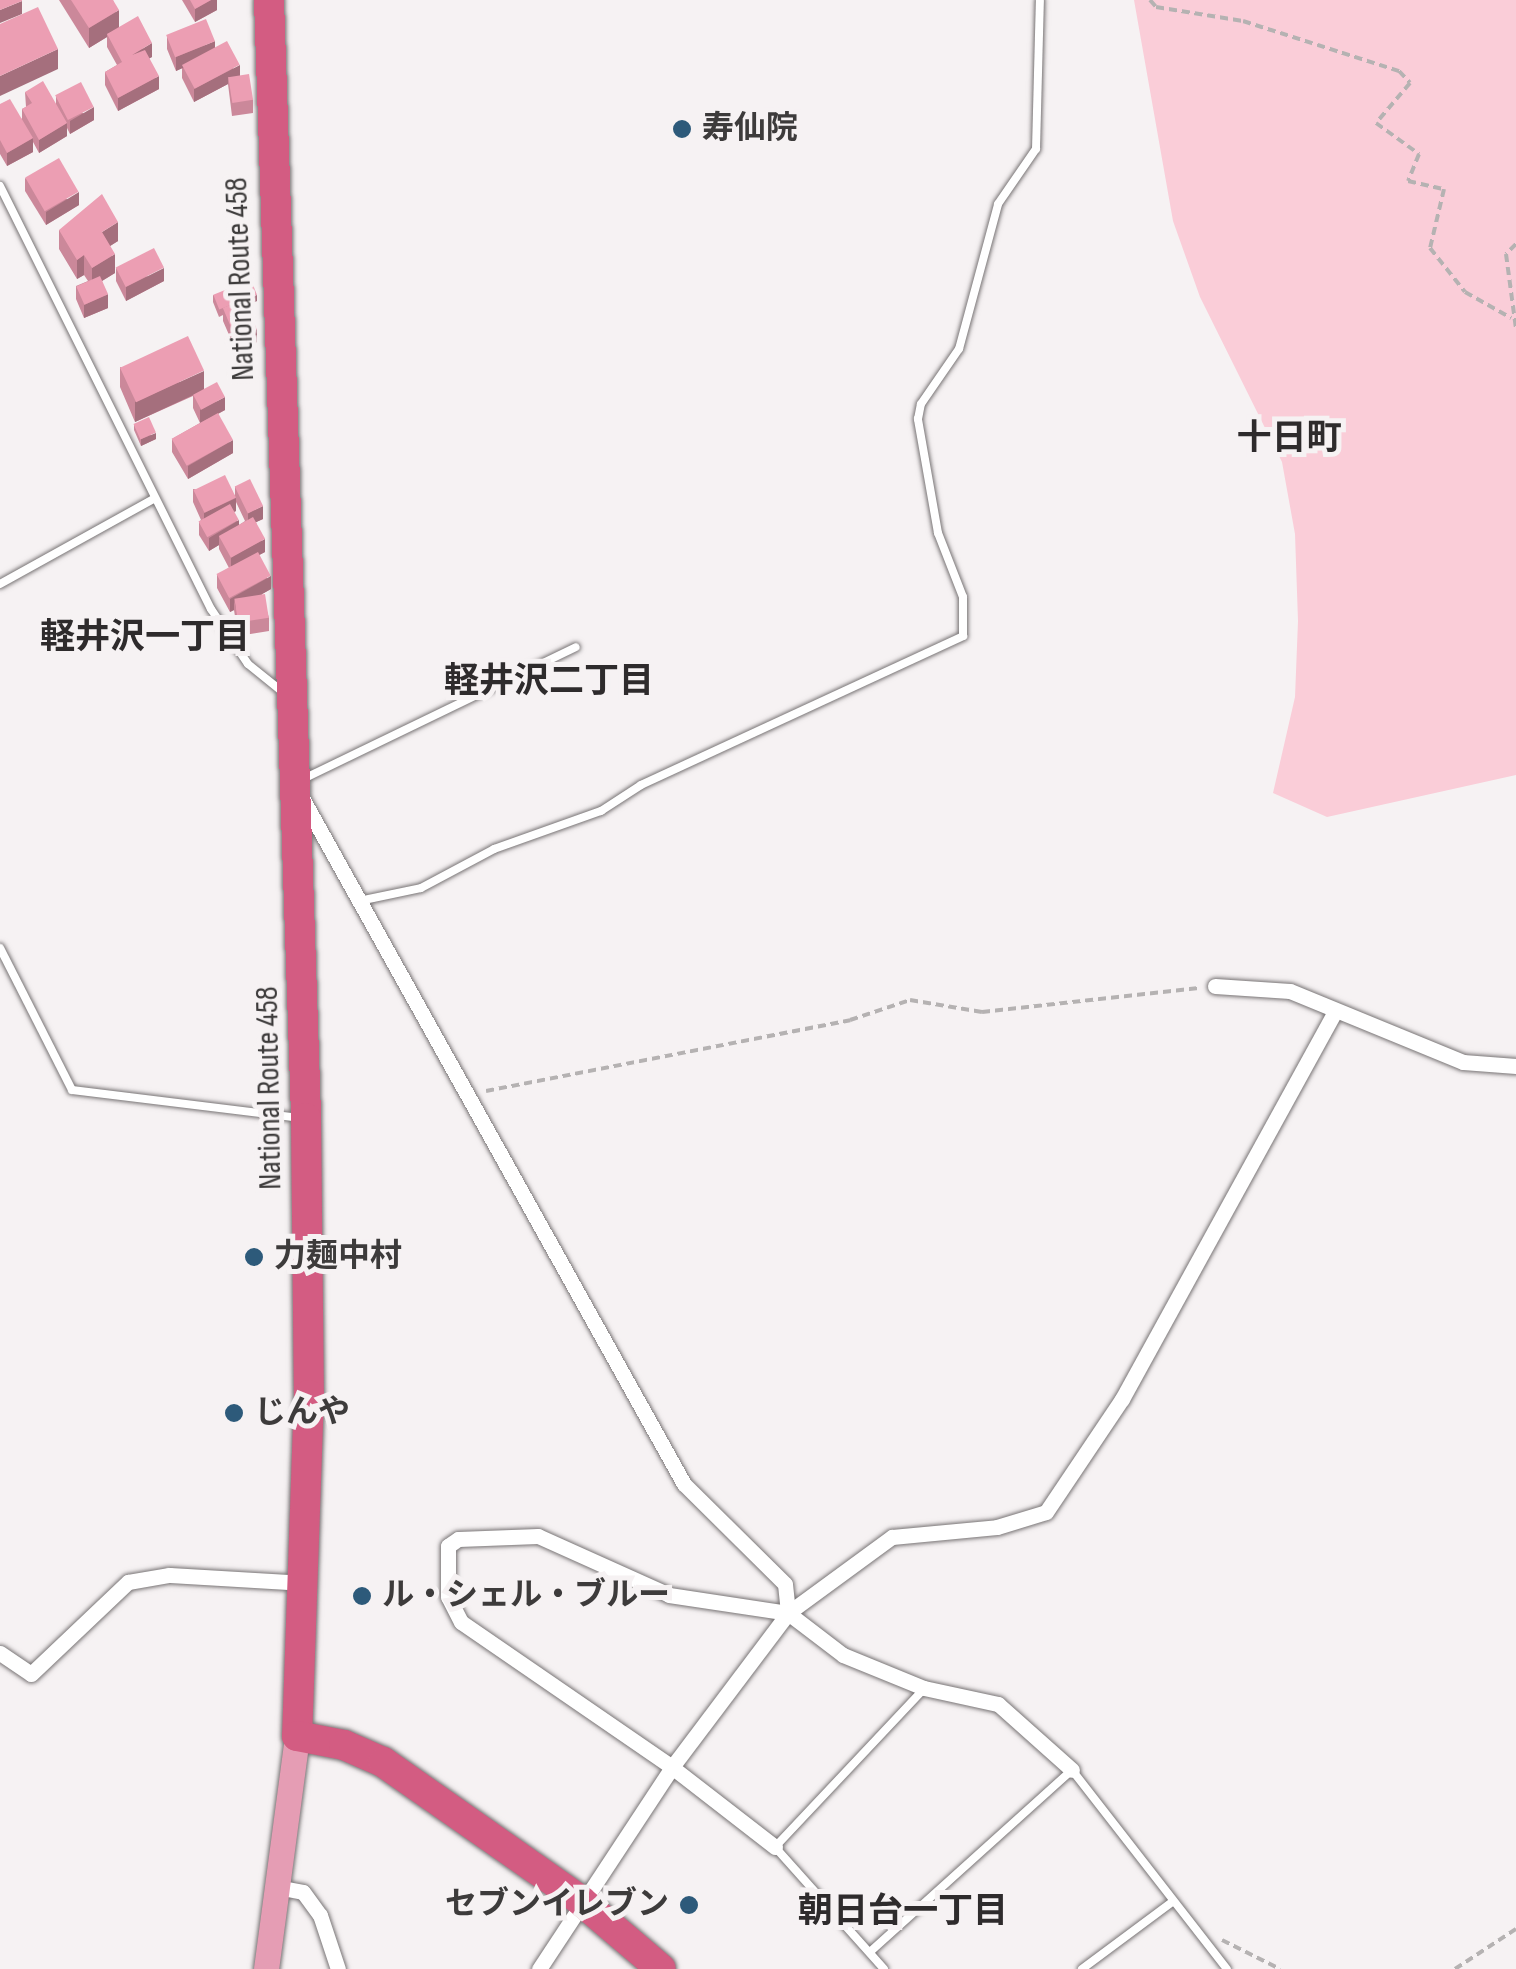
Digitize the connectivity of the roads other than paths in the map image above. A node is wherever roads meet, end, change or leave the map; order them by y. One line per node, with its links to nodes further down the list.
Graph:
1 (270, 0): 7 (highway, National Route 458)
2 (1040, 0): 9 (lane)
3 (0, 186): 4 (lane)
4 (155, 498): 5 (lane); 7 (lane)
5 (0, 584)
6 (576, 647): 8 (lane)
7 (295, 701): 8 (highway, National Route 458)
8 (298, 785): 9 (street); 14 (highway, National Route 458)
9 (358, 901): 16 (street)
10 (0, 948): 14 (lane)
11 (1215, 986): 12 (street)
12 (1335, 1011): 13 (street); 16 (street)
13 (1516, 1066)
14 (306, 1118): 15 (highway, National Route 458)
15 (302, 1583): 17 (street); 19 (highway, National Route 458)
16 (788, 1612): 18 (street); 20 (street); 20 (street)
17 (0, 1653)
18 (924, 1688): 21 (street); 22 (lane)
19 (297, 1736): 23 (main road); 24 (highway)
20 (672, 1767): 22 (street); 24 (street)
21 (1072, 1770): 25 (lane); 26 (lane)
22 (775, 1848): 26 (lane)
23 (277, 1886): 27 (main road); 28 (street)
24 (580, 1900): 29 (street); 30 (highway)
25 (1171, 1902): 32 (lane); 33 (lane)
26 (870, 1951): 31 (lane)
27 (266, 1969)
28 (338, 1969)
29 (540, 1969)
30 (662, 1969)
31 (884, 1969)
32 (1082, 1969)
33 (1227, 1969)

